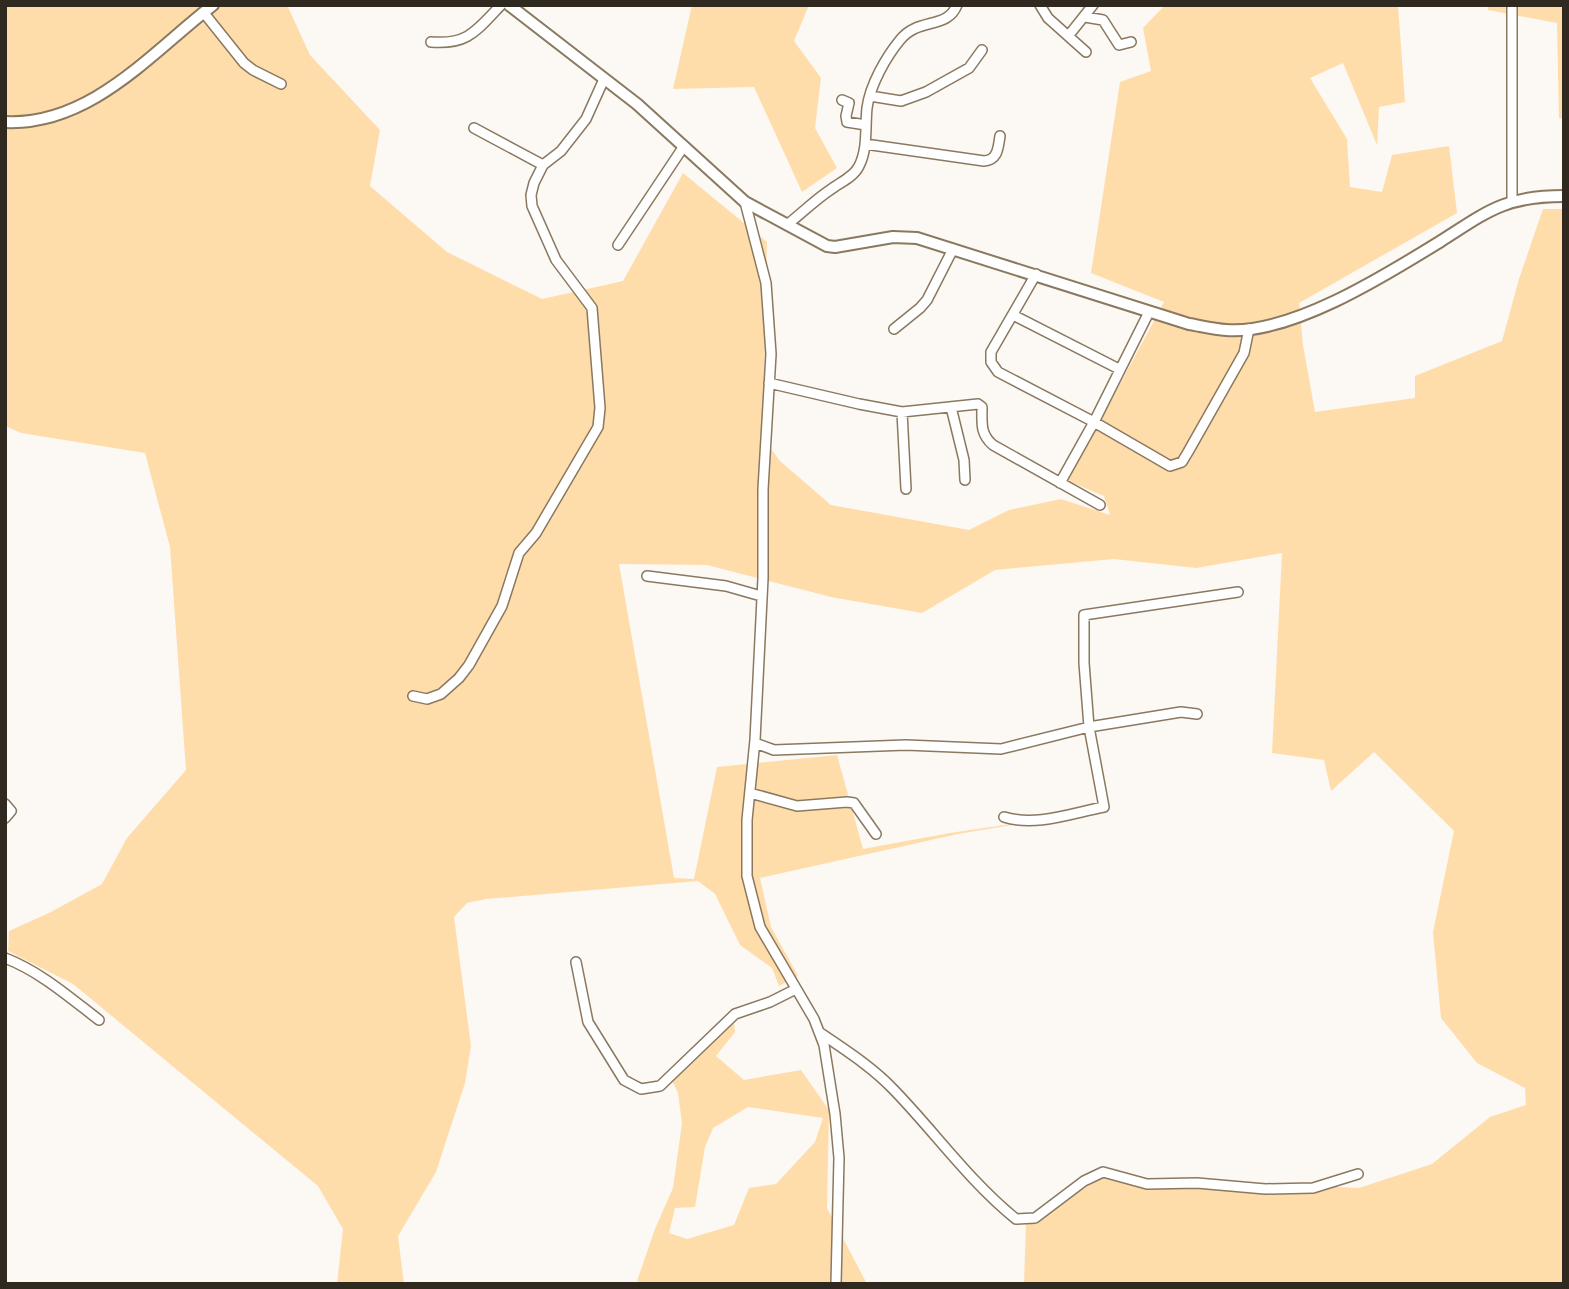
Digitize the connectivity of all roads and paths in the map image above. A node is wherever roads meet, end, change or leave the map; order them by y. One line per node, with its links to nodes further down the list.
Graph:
1 (500, 5): 10 (street)
2 (957, 5): 16 (street)
3 (1040, 5): 9 (street)
4 (1093, 5): 8 (street)
5 (1512, 5): 26 (street)
6 (517, 8): 14 (street)
7 (208, 9): 15 (street); 18 (street)
8 (1085, 17): 9 (street); 11 (street)
9 (1069, 35): 13 (street)
10 (431, 42)
11 (1131, 42)
12 (982, 50): 16 (street)
13 (1086, 52)
14 (604, 79): 23 (street); 24 (street)
15 (281, 84)
16 (870, 96): 19 (street)
17 (842, 100): 19 (street)
18 (5, 122)
19 (866, 125): 22 (street)
20 (474, 128): 24 (street)
21 (1000, 136): 22 (street)
22 (865, 144): 28 (street)
23 (684, 146): 27 (street); 29 (street)
24 (543, 166): 48 (street)
25 (1564, 196): 26 (street)
26 (1512, 201): 35 (street)
27 (745, 202): 28 (street); 37 (street)
28 (788, 224): 30 (street)
29 (618, 245)
30 (953, 249): 31 (street); 34 (street)
31 (1036, 274): 32 (street); 33 (street)
32 (1149, 312): 35 (street); 36 (street)
33 (1013, 315): 36 (street); 40 (street)
34 (894, 329)
35 (1249, 329): 40 (street)
36 (1119, 369): 40 (street)
37 (769, 383): 39 (street); 47 (street)
38 (951, 407): 39 (street); 41 (street); 42 (street)
39 (902, 412): 43 (street)
40 (1094, 422): 42 (street)
41 (965, 480)
42 (1060, 482): 44 (street)
43 (906, 488)
44 (1100, 505)
45 (647, 576): 47 (street)
46 (1238, 593): 50 (street)
47 (761, 596): 51 (street)
48 (412, 696)
49 (1197, 715): 50 (street)
50 (1089, 727): 51 (street); 54 (street)
51 (755, 743): 52 (street)
52 (750, 793): 56 (street); 59 (street)
53 (5, 804): 55 (street)
54 (1003, 817)
55 (5, 818)
56 (876, 834)
57 (5, 958): 60 (street)
58 (576, 962): 59 (street)
59 (796, 989): 61 (street)
60 (99, 1020)
61 (819, 1032): 62 (street); 63 (street)
62 (1358, 1174)
63 (836, 1284)

